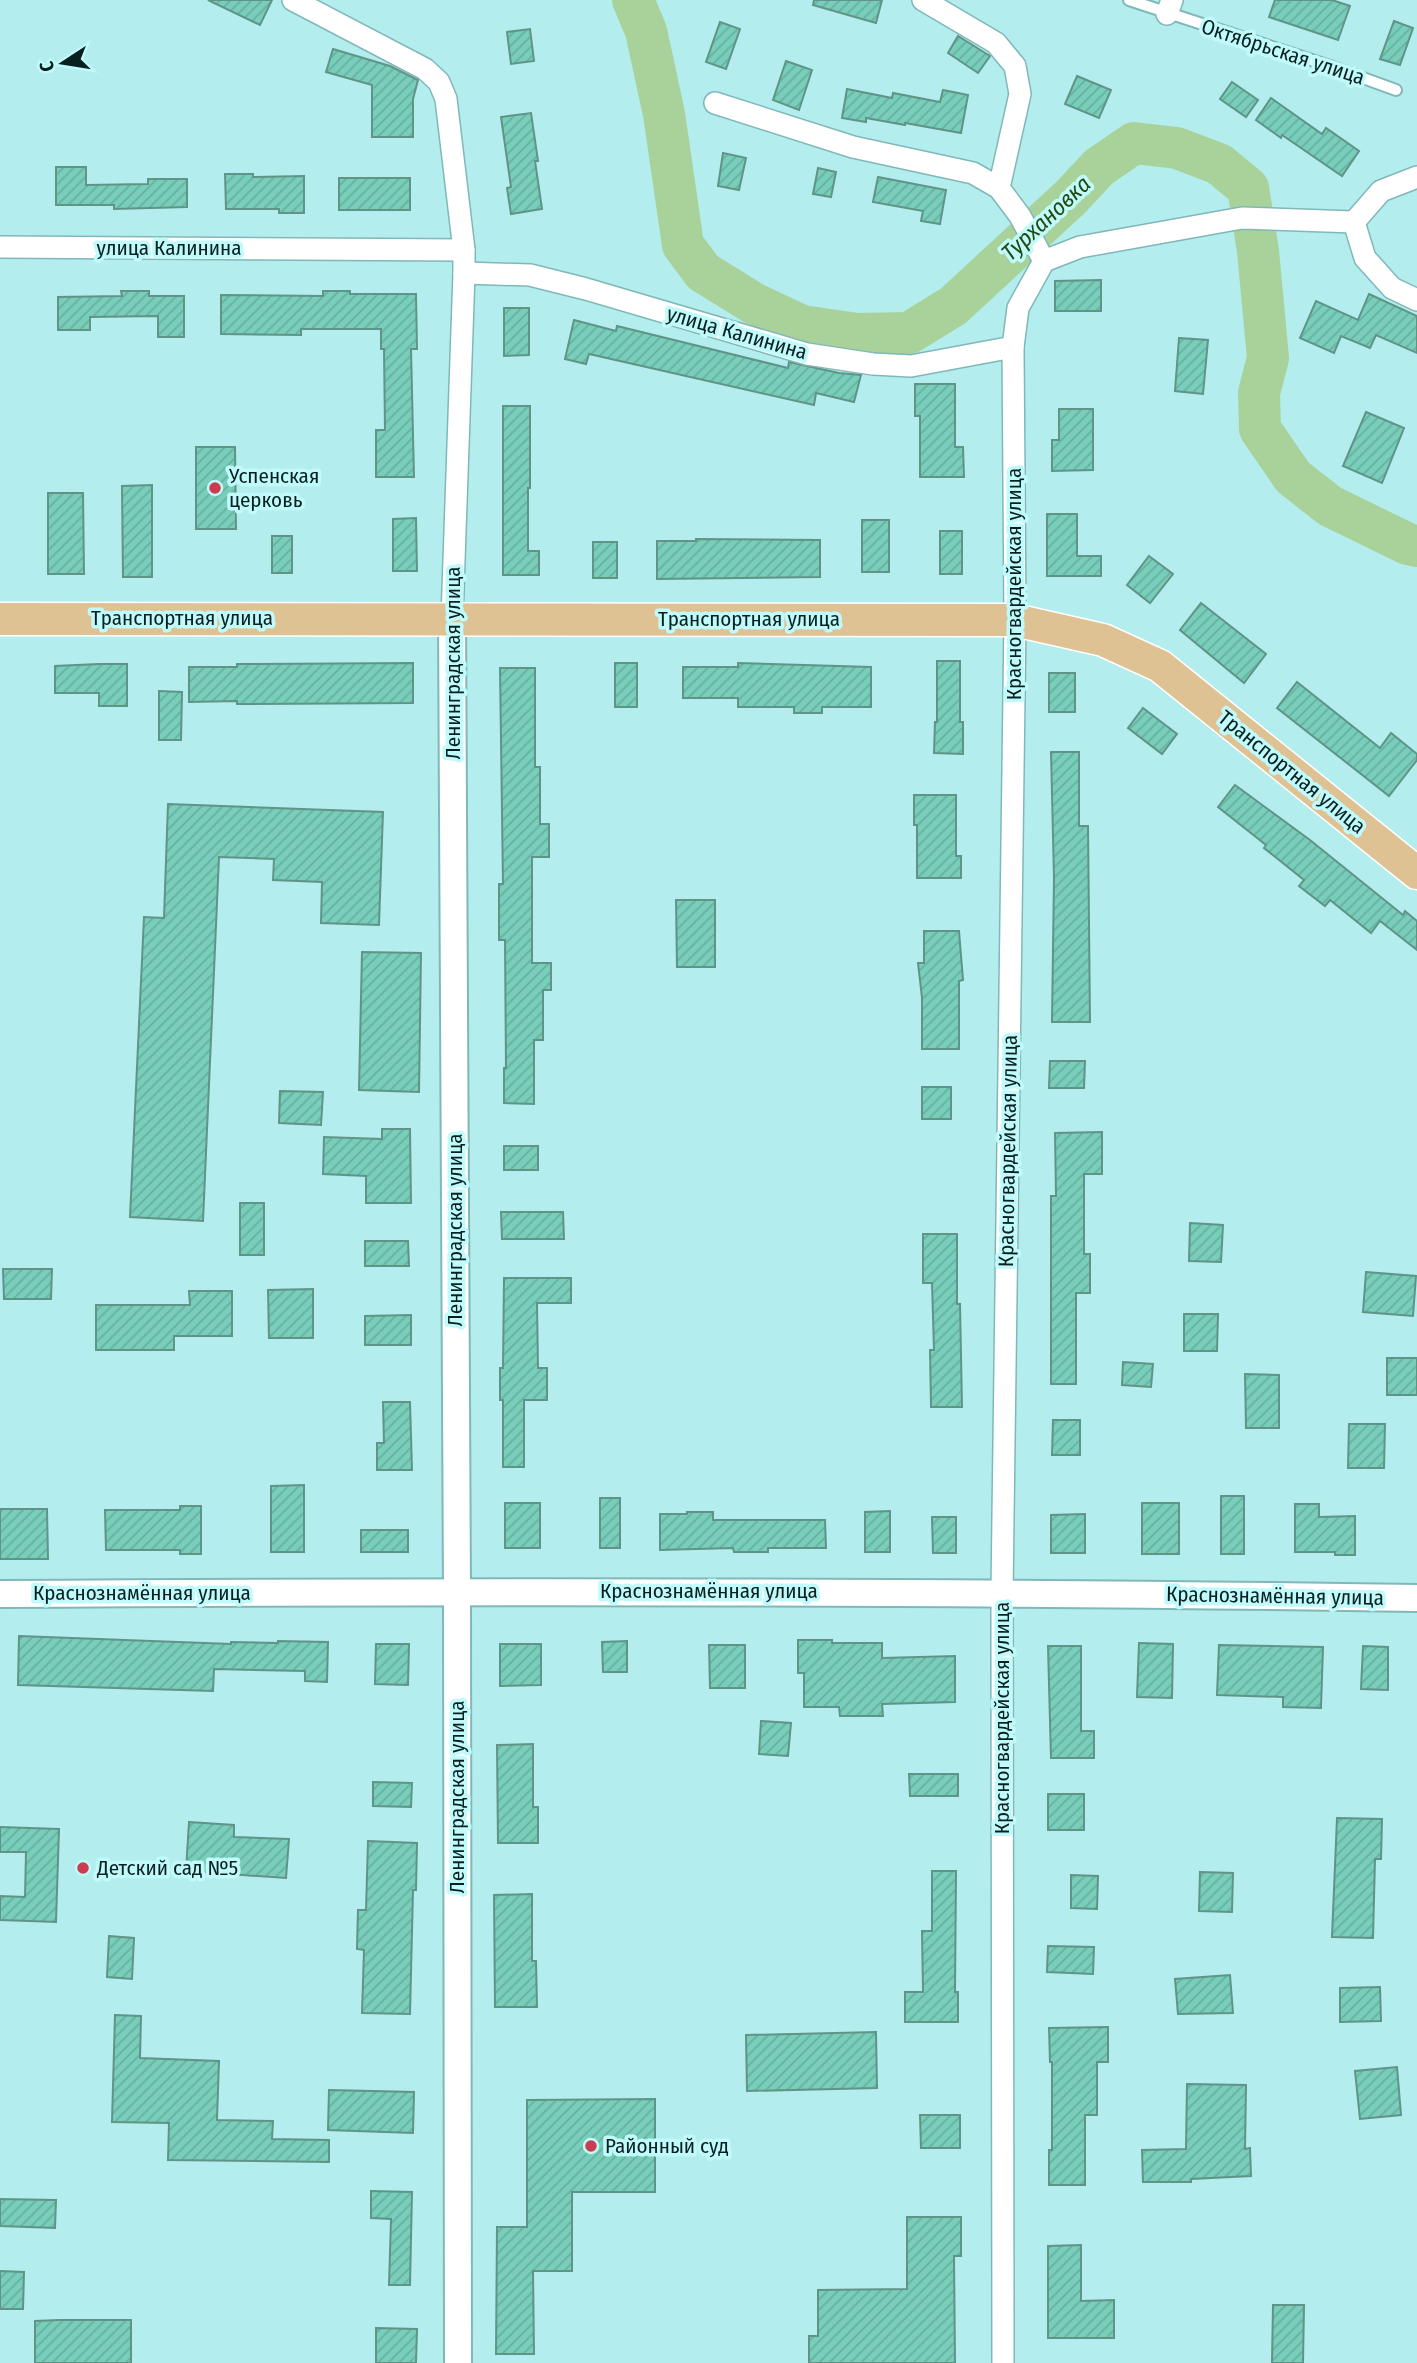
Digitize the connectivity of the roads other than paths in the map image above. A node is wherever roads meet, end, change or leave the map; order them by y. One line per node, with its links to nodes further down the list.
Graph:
1 (293, 0): 11 (street, Ленинградская улица)
2 (923, 0): 8 (street)
3 (1129, 0): 4 (lane, Октябрьская улица)
4 (1169, 7): 5 (lane, Октябрьская улица)
5 (1396, 90)
6 (715, 103): 8 (street)
7 (1417, 177): 9 (street)
8 (999, 188): 12 (street)
9 (1354, 222): 12 (street); 14 (street)
10 (0, 247): 11 (street, улица Калинина)
11 (464, 250): 13 (street, Ленинградская улица)
12 (1044, 261): 15 (street, Красногвардейская улица)
13 (464, 273): 15 (street, улица Калинина); 17 (street, Ленинградская улица)
14 (1417, 300)
15 (1013, 347): 18 (street, Красногвардейская улица)
16 (0, 618): 17 (main road, Транспортная улица)
17 (452, 618): 18 (main road, Транспортная улица); 20 (street, Ленинградская улица)
18 (1015, 620): 19 (main road, Транспортная улица); 21 (street, Красногвардейская улица)
19 (1417, 873)
20 (457, 1591): 21 (street, Краснознамённая улица); 22 (street, Краснознамённая улица); 24 (street, Ленинградская улица)
21 (1002, 1592): 23 (street, Краснознамённая улица); 25 (street, Красногвардейская улица)
22 (0, 1594)
23 (1417, 1598)
24 (457, 2363)
25 (1003, 2363)

